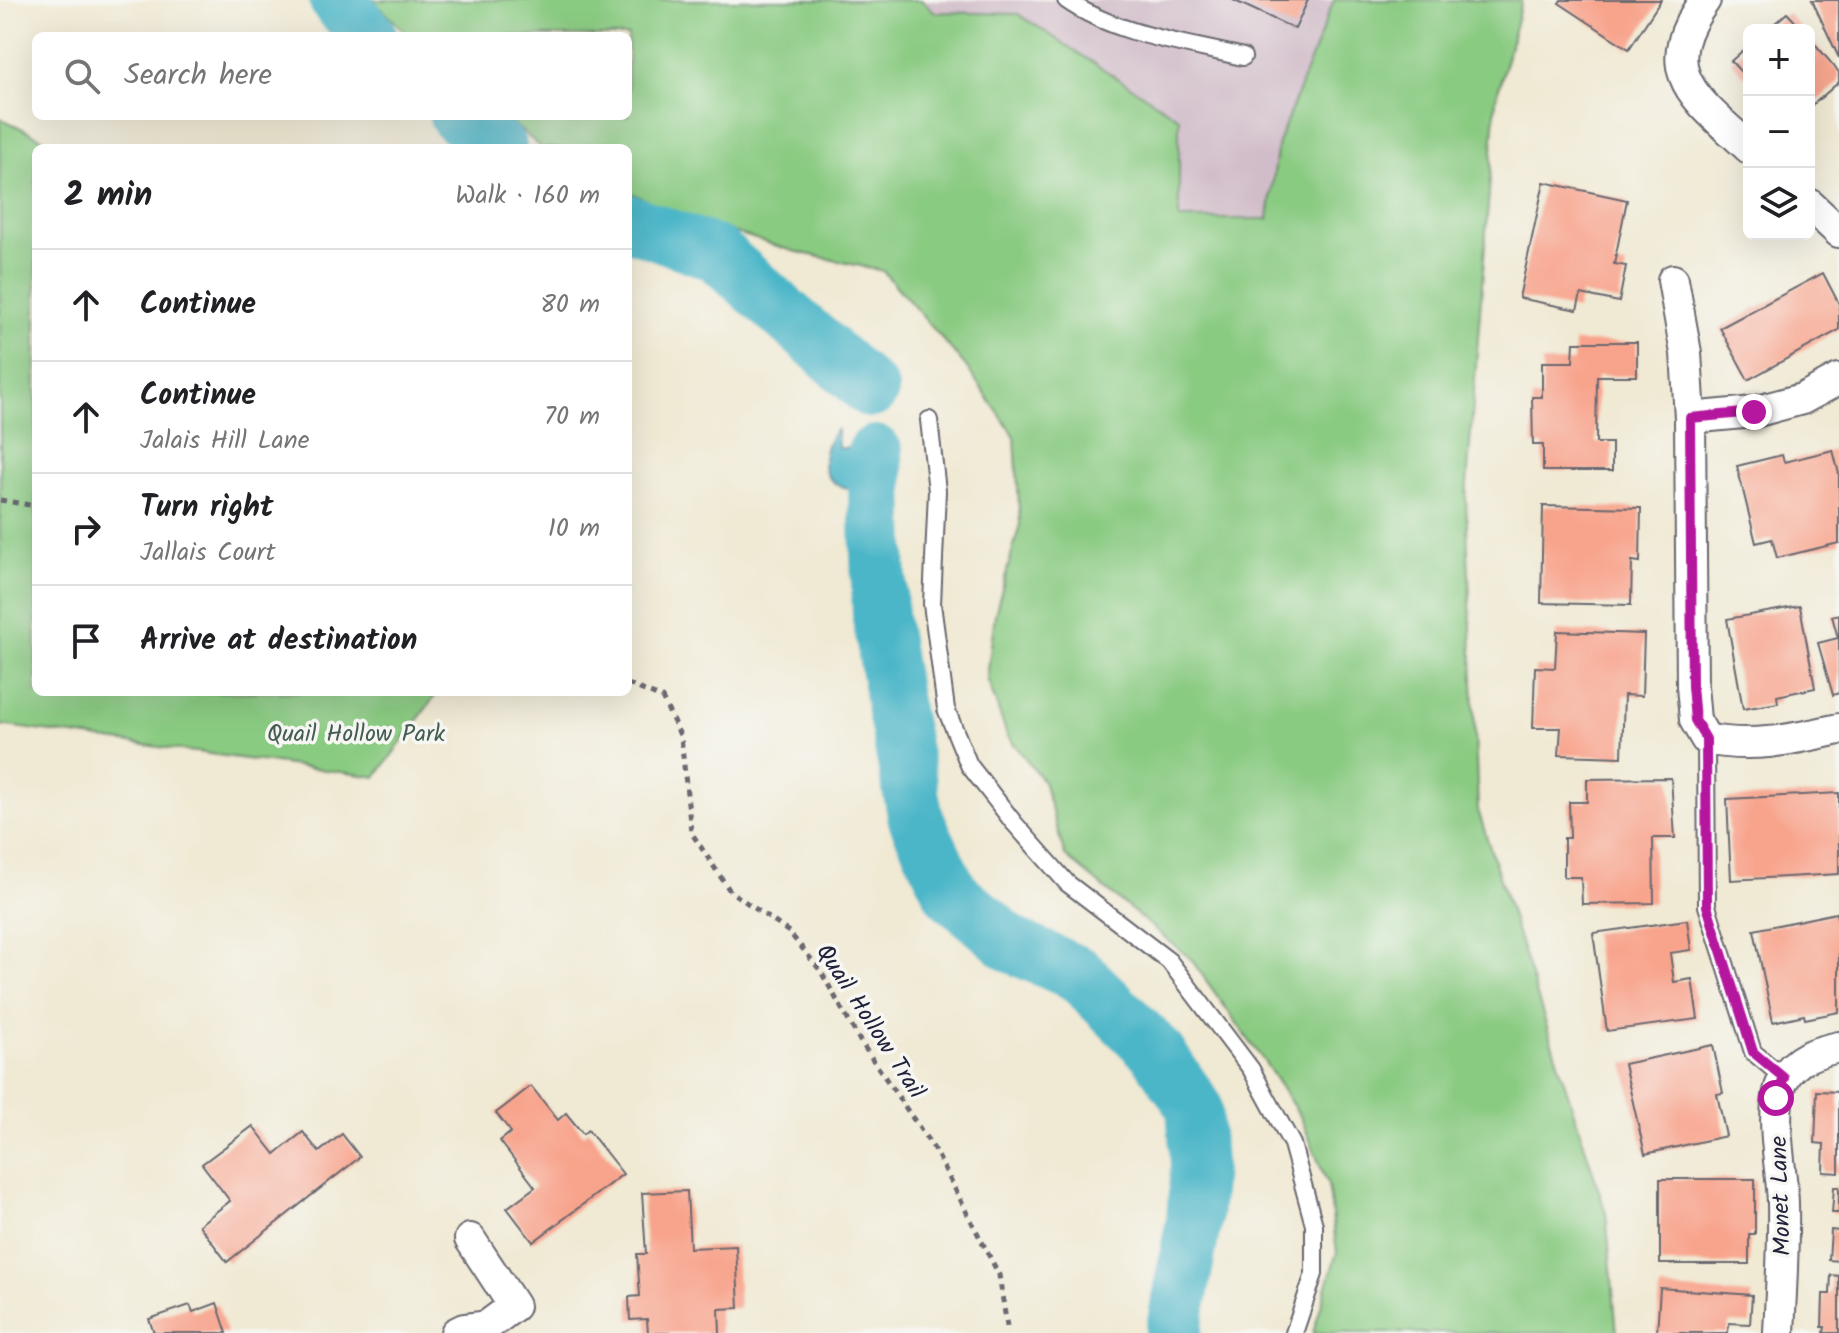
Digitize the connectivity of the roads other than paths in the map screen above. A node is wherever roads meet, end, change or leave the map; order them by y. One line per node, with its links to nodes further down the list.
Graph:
1 (1066, 0): 3 (lane)
2 (1705, 0): 4 (street)
3 (1243, 57)
4 (1743, 142)
5 (1815, 210): 6 (street)
6 (1839, 232)
7 (1673, 280): 9 (street)
8 (1839, 379): 9 (street)
9 (1690, 418): 12 (street)
10 (929, 420): 18 (lane)
11 (1839, 729): 12 (street)
12 (1706, 739): 14 (lane)
13 (1839, 1047): 14 (street)
14 (1784, 1078): 19 (street, Monet Lane)
15 (470, 1239): 16 (street)
16 (487, 1330): 17 (street)
17 (456, 1333)
18 (1294, 1333)
19 (1779, 1333)

